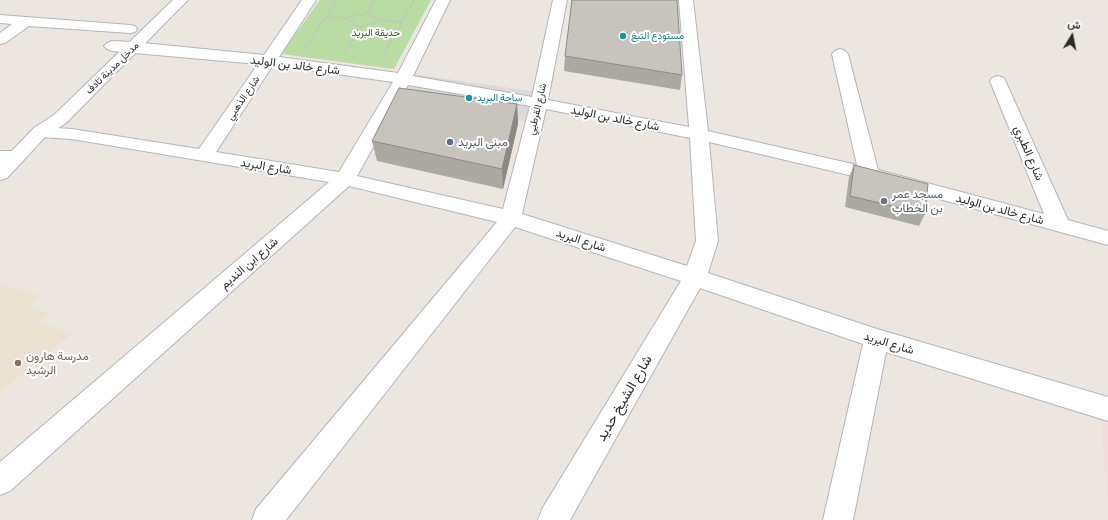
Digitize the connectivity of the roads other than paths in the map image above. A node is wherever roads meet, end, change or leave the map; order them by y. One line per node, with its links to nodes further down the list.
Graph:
1 (181, 0): 10 (street, مدخل مدينة تادف)
2 (310, 0): 13 (street, شارع الذهبي)
3 (444, 0): 14 (street, شارع ابن النديم)
4 (560, 0): 16 (street, شارع القرطبي)
5 (686, 0): 19 (street, شارع الشيخ حديد)
6 (0, 20): 7 (street)
7 (26, 21): 8 (street); 9 (street); 11 (street, مدخل مدينة تادف)
8 (0, 27)
9 (0, 40)
10 (133, 47): 11 (street, شارع خالد بن الوليد); 13 (street, شارع خالد بن الوليد); 18 (street, مدخل مدينة تادف)
11 (106, 52)
12 (840, 54): 23 (street)
13 (268, 60): 14 (street, شارع خالد بن الوليد); 20 (street, شارع الذهبي)
14 (403, 79): 16 (street, شارع خالد بن الوليد); 24 (street, شارع ابن النديم)
15 (998, 81): 26 (street, شارع الطبري)
16 (539, 103): 19 (street, شارع خالد بن الوليد); 25 (street, شارع القرطبي)
17 (52, 106): 18 (street, مدخل مدينة تادف)
18 (40, 132): 20 (street, شارع البريد); 21 (street, مدخل مدينة تادف)
19 (699, 134): 23 (street, شارع خالد بن الوليد); 28 (street, شارع الشيخ حديد)
20 (204, 156): 24 (street, شارع البريد)
21 (8, 157): 22 (street, مدخل مدينة تادف)
22 (0, 174)
23 (869, 174): 26 (street, شارع خالد بن الوليد)
24 (345, 178): 25 (street, شارع البريد); 31 (street, شارع ابن النديم)
25 (511, 218): 28 (street, شارع البريد); 32 (street)
26 (1059, 224): 27 (street, شارع خالد بن الوليد)
27 (1108, 238)
28 (695, 277): 29 (street, شارع البريد); 33 (street, شارع الشيخ حديد)
29 (876, 339): 30 (street, شارع البريد); 34 (street)
30 (1108, 409)
31 (0, 481)
32 (266, 520)
33 (553, 520)
34 (838, 520)

